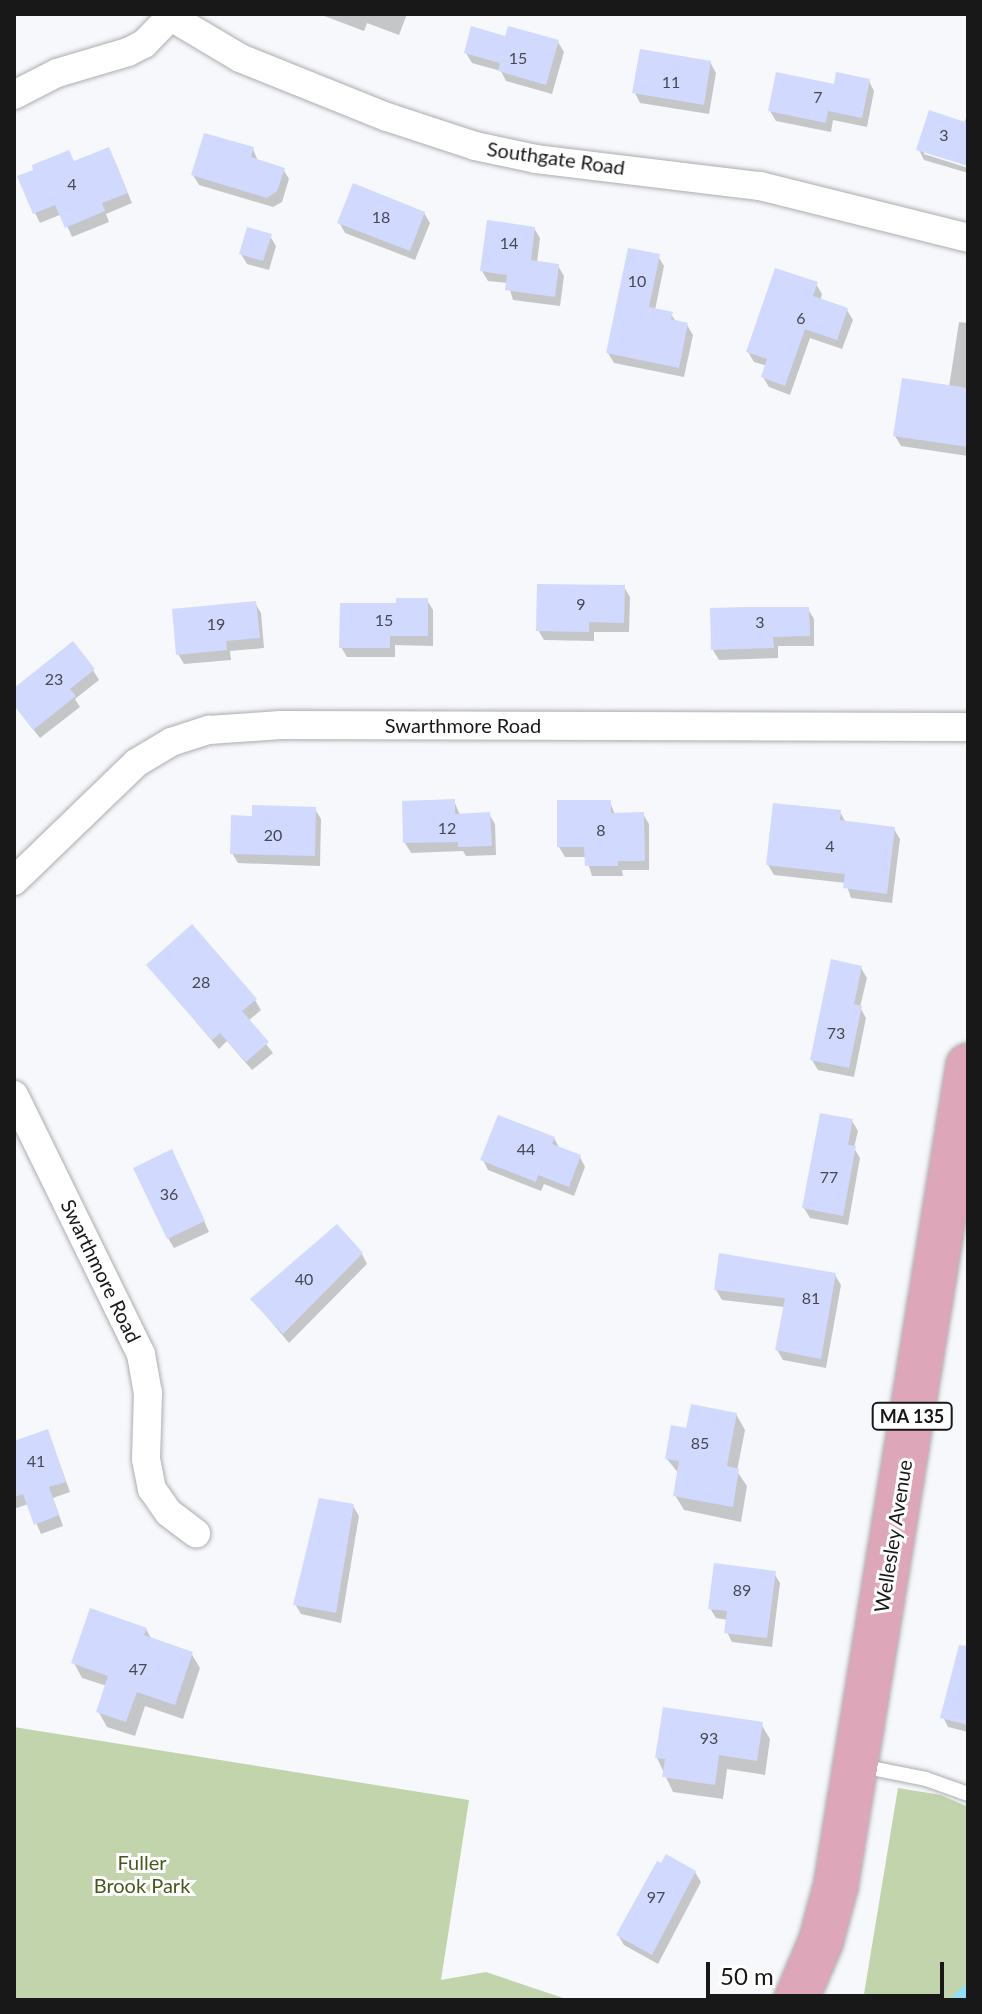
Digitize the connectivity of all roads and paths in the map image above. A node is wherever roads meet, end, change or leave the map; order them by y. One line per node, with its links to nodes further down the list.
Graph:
1 (168, 16): 2 (street); 3 (street, Southgate Road)
2 (14, 95)
3 (968, 238)
4 (968, 727): 5 (street, Swarthmore Road)
5 (14, 881)
6 (968, 1066): 9 (main road, Wellesley Avenue / MA 135)
7 (14, 1095): 8 (street, Swarthmore Road)
8 (196, 1533)
9 (856, 1766): 10 (lane); 11 (main road, Wellesley Avenue / MA 135)
10 (968, 1794)
11 (796, 2000)

